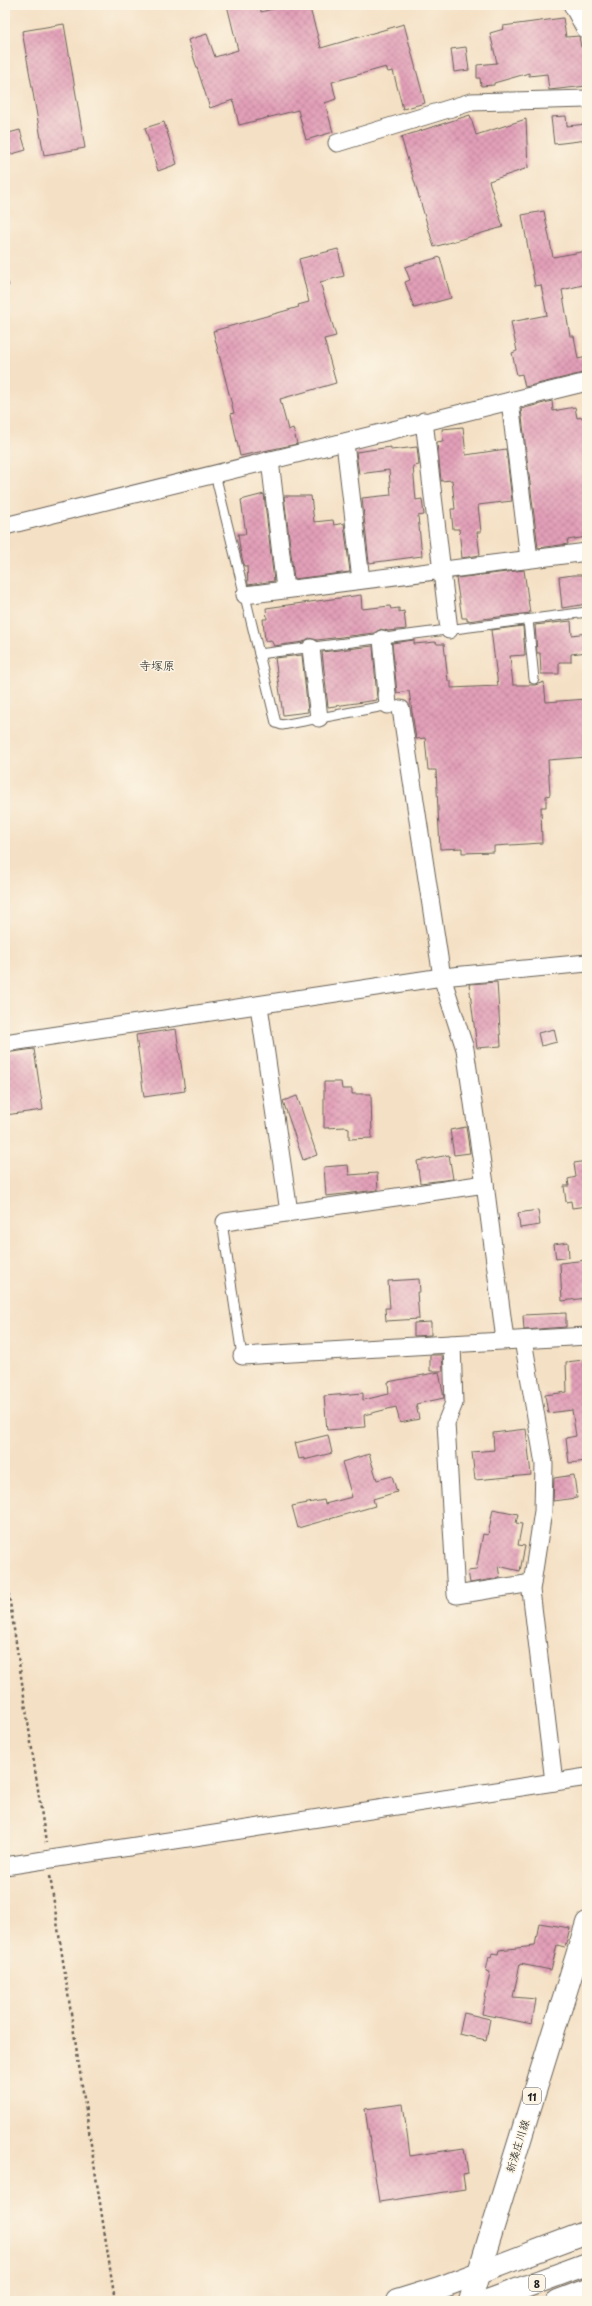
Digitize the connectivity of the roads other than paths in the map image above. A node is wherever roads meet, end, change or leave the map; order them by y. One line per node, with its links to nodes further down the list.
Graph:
1 (575, 5): 2 (main road)
2 (587, 27)
3 (587, 99): 4 (street)
4 (337, 143)
5 (587, 382): 6 (street)
6 (510, 401): 7 (street); 13 (street)
7 (424, 421): 8 (street); 14 (street)
8 (345, 443): 9 (street); 15 (street)
9 (270, 460): 10 (street); 16 (street)
10 (215, 474): 11 (street); 17 (lane)
11 (5, 526)
12 (587, 552): 13 (street)
13 (530, 559): 14 (street)
14 (442, 570): 15 (street); 20 (street)
15 (361, 580): 16 (street)
16 (285, 589): 17 (street)
17 (245, 595): 23 (lane)
18 (587, 612): 19 (lane)
19 (528, 620): 20 (lane); 24 (lane)
20 (449, 630): 21 (lane)
21 (382, 639): 22 (lane); 25 (street)
22 (311, 648): 23 (lane); 26 (street)
23 (259, 654): 26 (lane)
24 (534, 679)
25 (394, 707): 26 (lane); 28 (street)
26 (319, 718)
27 (587, 963): 28 (street)
28 (442, 977): 29 (street); 31 (street)
29 (259, 1006): 30 (street); 32 (street)
30 (5, 1043)
31 (485, 1184): 32 (street); 35 (street)
32 (289, 1212): 33 (street)
33 (225, 1222): 38 (lane)
34 (587, 1336): 36 (street)
35 (506, 1340): 36 (street); 37 (street)
36 (523, 1340): 39 (street)
37 (452, 1344): 38 (street); 39 (street)
38 (242, 1356)
39 (532, 1583): 41 (street)
40 (587, 1777): 41 (street)
41 (554, 1782): 42 (street)
42 (5, 1866)
43 (587, 1923): 46 (main road, 新湊庄川線 / 11)
44 (587, 2232): 46 (main road)
45 (587, 2264): 50 (main road, 8)
46 (481, 2270): 48 (main road); 49 (main road, 新湊庄川線 / 11)
47 (587, 2290): 51 (main road, 8)
48 (397, 2301)
49 (470, 2301)
50 (487, 2301)
51 (558, 2301)

